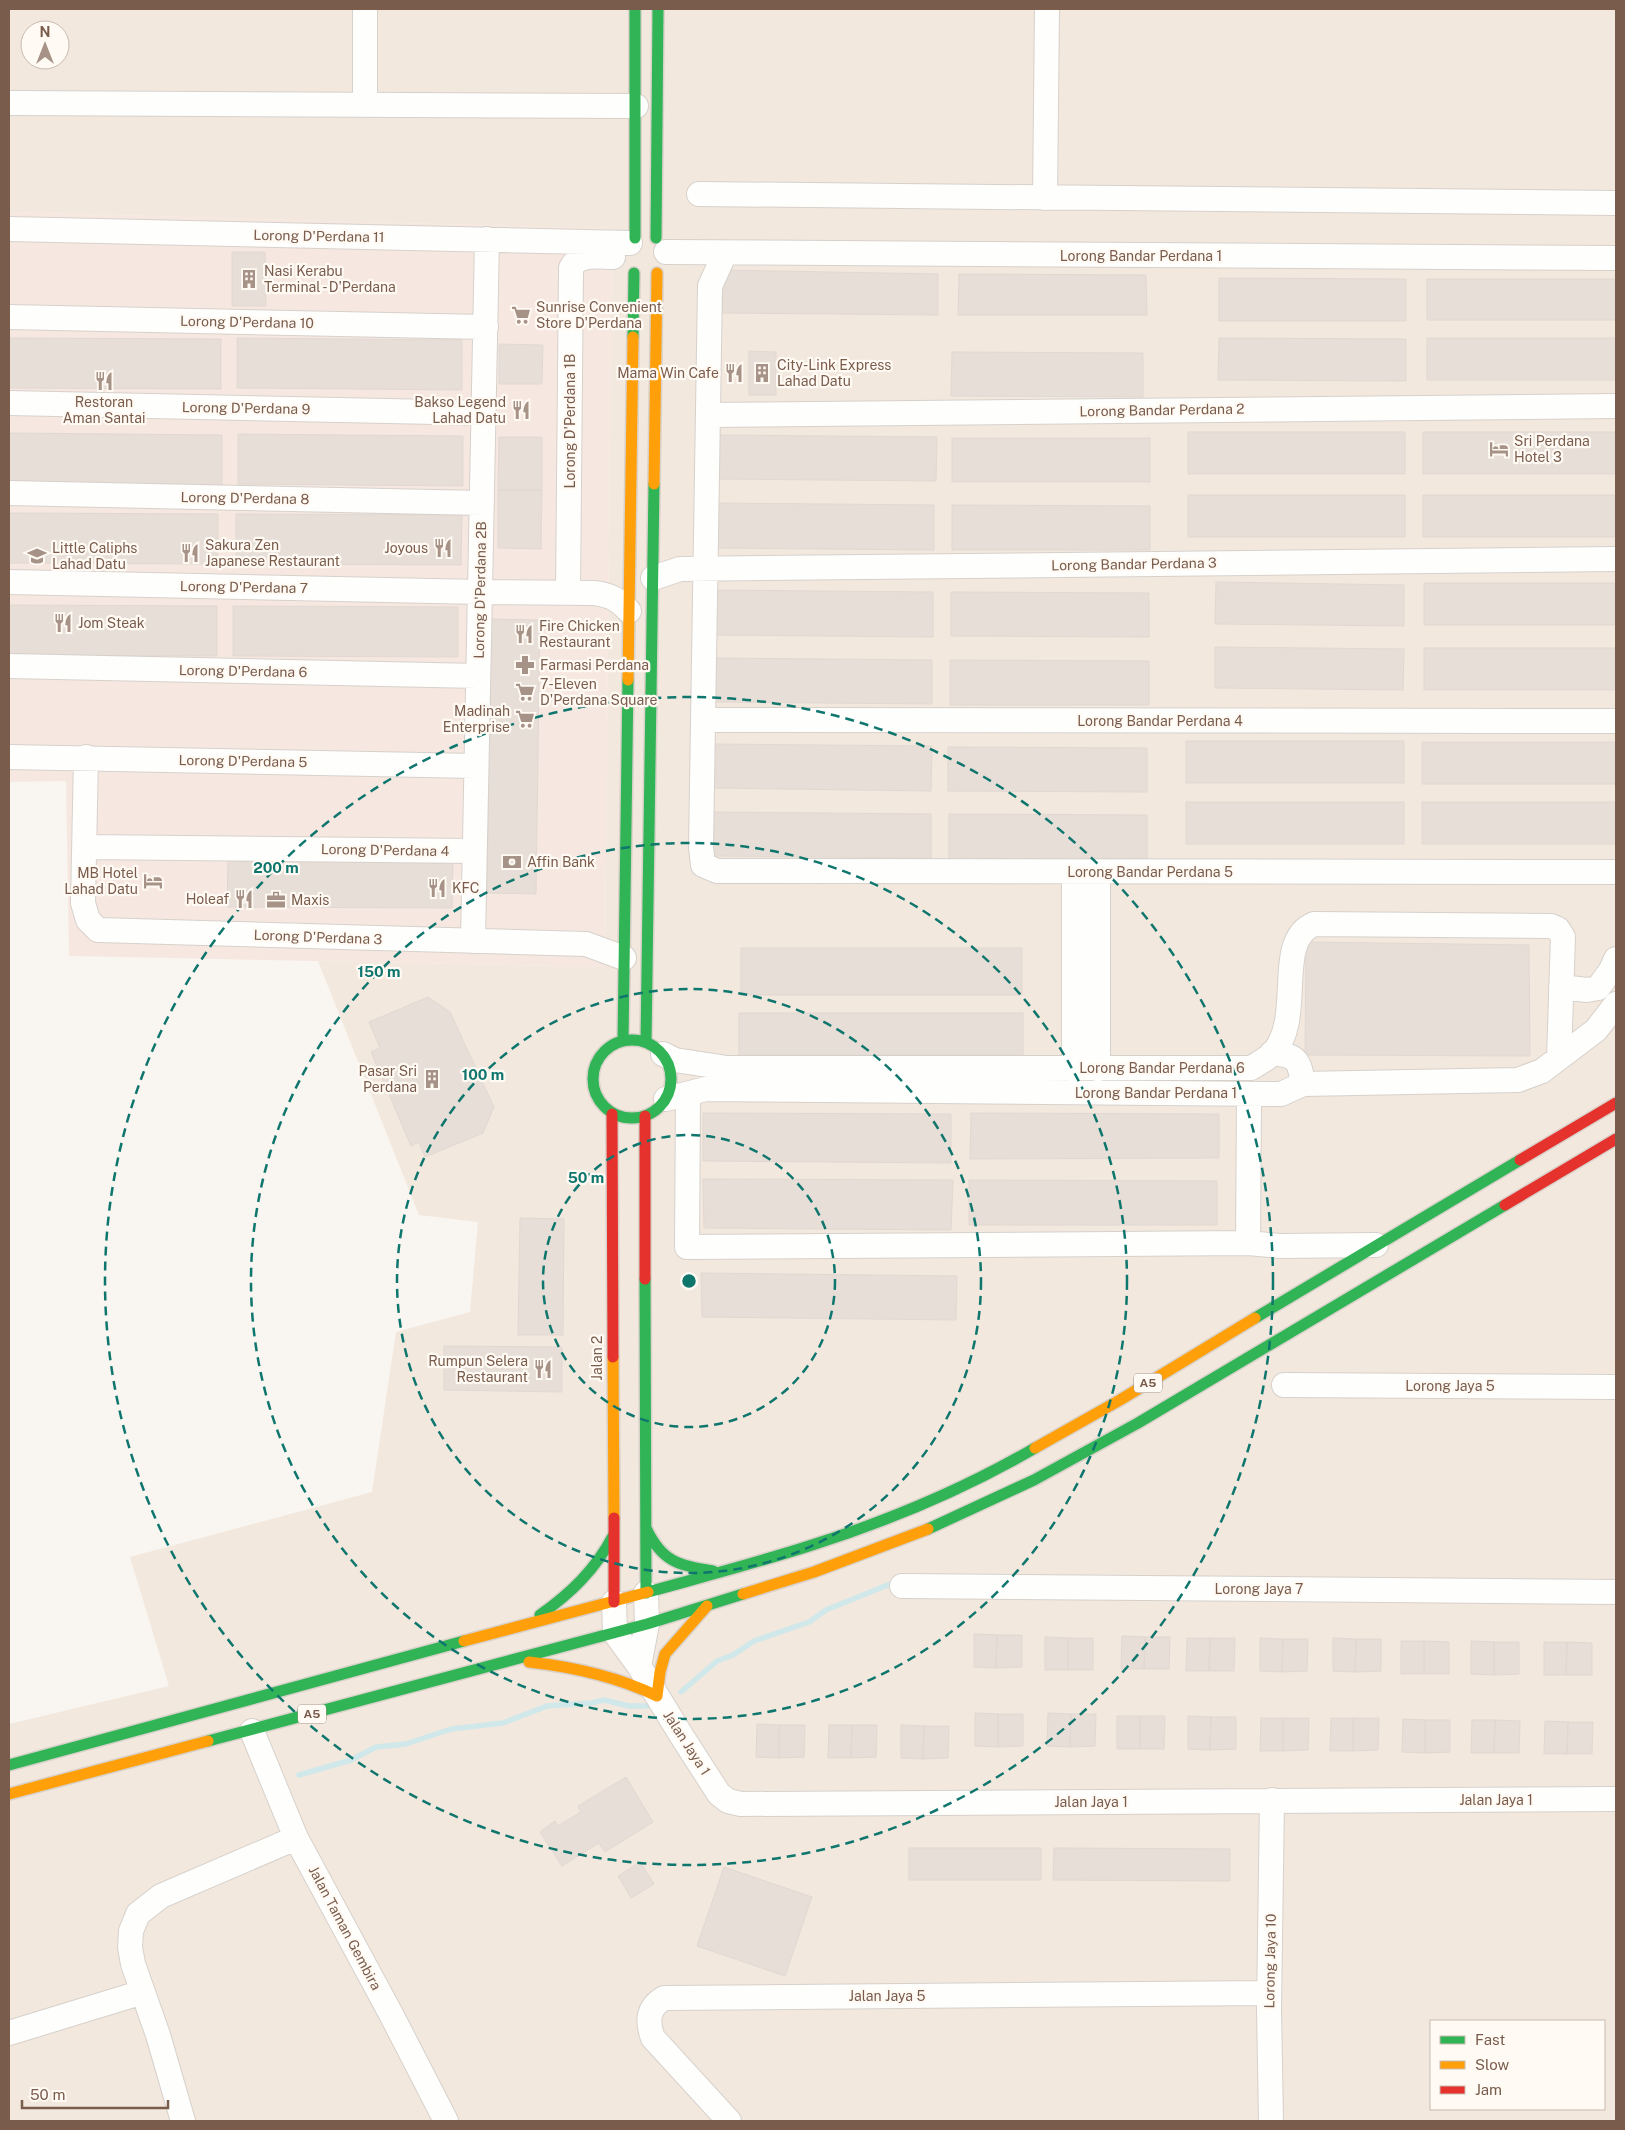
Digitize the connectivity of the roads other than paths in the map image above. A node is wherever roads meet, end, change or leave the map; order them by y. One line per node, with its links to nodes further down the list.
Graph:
1 (365, 9): 6 (street)
2 (635, 9): 7 (main road)
3 (658, 9): 15 (main road)
4 (1047, 9): 9 (street)
5 (9, 103): 6 (street)
6 (365, 105): 7 (street)
7 (636, 106): 16 (main road)
8 (699, 194): 9 (street)
9 (1045, 198): 10 (street)
10 (1616, 203)
11 (9, 230): 12 (street, Lorong D'Perdana 11)
12 (487, 240): 16 (street, Lorong D'Perdana 11); 20 (street, Lorong D'Perdana 2B)
13 (690, 253): 14 (street, Lorong Bandar Perdana 1); 15 (street, Lorong Bandar Perdana 1); 18 (street)
14 (724, 253): 17 (street, Lorong Bandar Perdana 1); 18 (street)
15 (660, 254): 16 (main road); 16 (main road); 29 (main road)
16 (631, 255): 32 (street, Lorong D'Perdana 1B); 33 (main road)
17 (1616, 258)
18 (710, 286): 24 (street)
19 (9, 317): 20 (street, Lorong D'Perdana 10)
20 (486, 327): 23 (street, Lorong D'Perdana 2B)
21 (9, 403): 23 (street, Lorong D'Perdana 9)
22 (1616, 406): 24 (street, Lorong Bandar Perdana 2)
23 (484, 413): 26 (street, Lorong D'Perdana 2B)
24 (708, 415): 28 (street)
25 (9, 493): 26 (street, Lorong D'Perdana 8)
26 (482, 503): 31 (street, Lorong D'Perdana 2B)
27 (1616, 559): 28 (street, Lorong Bandar Perdana 3)
28 (706, 569): 29 (street, Lorong Bandar Perdana 3); 36 (street)
29 (653, 578): 52 (main road)
30 (9, 582): 31 (street, Lorong D'Perdana 7)
31 (480, 592): 32 (street, Lorong D'Perdana 7); 35 (street, Lorong D'Perdana 2B)
32 (568, 592): 33 (street, Lorong D'Perdana 7)
33 (629, 611): 47 (main road)
34 (9, 666): 35 (street, Lorong D'Perdana 6)
35 (478, 676): 40 (street, Lorong D'Perdana 2B)
36 (703, 720): 37 (street, Lorong Bandar Perdana 4); 43 (street, Lorong Bandar Perdana 5)
37 (1616, 721)
38 (9, 757): 39 (street, Lorong D'Perdana 5)
39 (86, 757): 40 (street, Lorong D'Perdana 5); 41 (street, Lorong D'Perdana 3)
40 (476, 766): 42 (street, Lorong D'Perdana 2B)
41 (85, 847): 42 (street, Lorong D'Perdana 4); 46 (street, Lorong D'Perdana 3)
42 (474, 851): 46 (street, Lorong D'Perdana 2B)
43 (1074, 872): 44 (street, Lorong Bandar Perdana 5); 55 (street)
44 (1098, 872): 45 (street, Lorong Bandar Perdana 5); 56 (street)
45 (1616, 872)
46 (472, 941): 47 (street, Lorong D'Perdana 3)
47 (624, 958): 51 (main road)
48 (1616, 959): 49 (street)
49 (1561, 987): 53 (street, Lorong Bandar Perdana 6); 54 (street, Lorong Bandar Perdana 6)
50 (1616, 1004): 54 (street, Lorong Bandar Perdana 1)
51 (623, 1040): 52 (main road); 61 (main road)
52 (654, 1048): 55 (street, Lorong Bandar Perdana 6); 59 (main road)
53 (1272, 1053): 56 (street, Lorong Bandar Perdana 6); 57 (street)
54 (1559, 1058): 57 (street, Lorong Bandar Perdana 1)
55 (1074, 1069): 56 (street, Lorong Bandar Perdana 6)
56 (1098, 1069)
57 (1303, 1084): 58 (street, Lorong Bandar Perdana 1)
58 (1249, 1094): 59 (street, Lorong Bandar Perdana 1); 64 (street)
59 (677, 1096): 62 (main road); 64 (street)
60 (1616, 1103): 65 (main road, A5)
61 (612, 1114): 62 (main road); 69 (main road, Jalan 2)
62 (645, 1116): 68 (main road)
63 (1616, 1138): 75 (main road, A5)
64 (1248, 1243): 65 (street)
65 (1376, 1245): 70 (main road, A5)
66 (1284, 1385): 67 (street, Lorong Jaya 5)
67 (1616, 1388)
68 (646, 1528): 70 (main road); 73 (main road)
69 (613, 1536): 74 (main road, Jalan 2); 76 (main road)
70 (720, 1572): 73 (main road, A5)
71 (902, 1586): 72 (street, Lorong Jaya 7)
72 (1616, 1592)
73 (646, 1593): 74 (main road, A5); 77 (street)
74 (614, 1602): 76 (main road, A5); 78 (street)
75 (708, 1605): 77 (main road, A5); 81 (main road)
76 (527, 1624): 83 (main road, A5)
77 (647, 1624): 78 (main road, A5); 80 (street)
78 (615, 1633): 79 (main road, A5); 80 (street, Jalan Jaya 1)
79 (515, 1660): 81 (main road); 82 (main road, A5)
80 (639, 1666): 81 (street, Jalan Jaya 1)
81 (657, 1696): 86 (street, Jalan Jaya 1)
82 (252, 1730): 84 (main road, A5); 87 (street, Jalan Taman Gembira)
83 (9, 1765)
84 (9, 1794)
85 (1616, 1799): 86 (street, Jalan Jaya 1)
86 (1272, 1800): 89 (street, Lorong Jaya 10)
87 (296, 1838): 88 (street); 92 (street, Jalan Taman Gembira)
88 (143, 1992): 90 (street); 91 (street)
89 (1269, 1994): 93 (street, Jalan Jaya 5); 94 (street, Lorong Jaya 10)
90 (9, 2033)
91 (183, 2121)
92 (446, 2121)
93 (729, 2121)
94 (1271, 2121)

